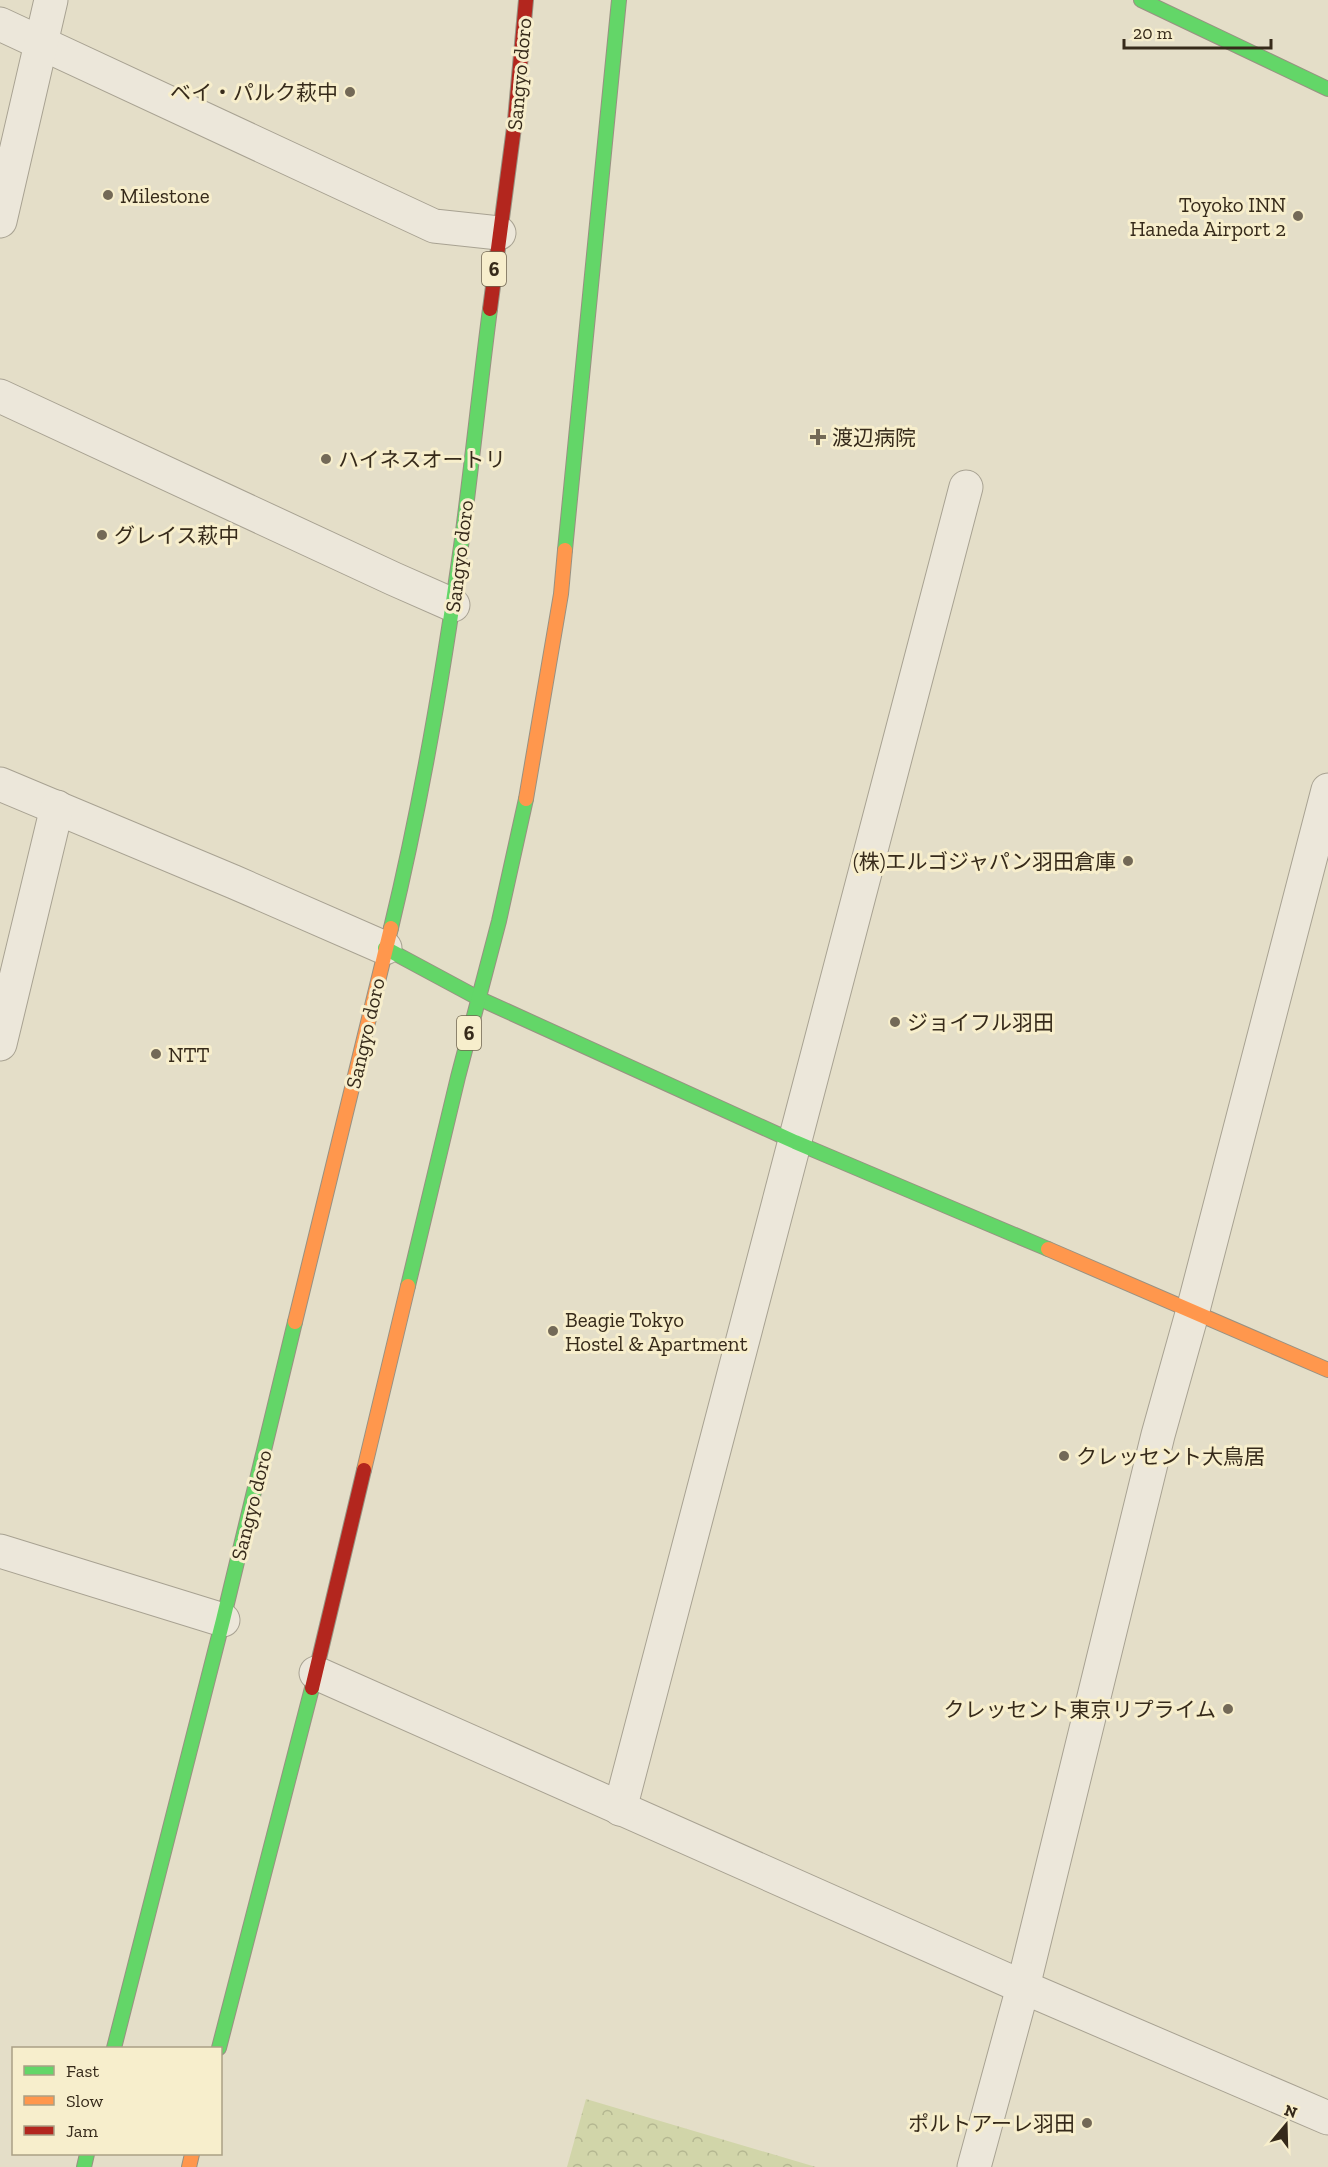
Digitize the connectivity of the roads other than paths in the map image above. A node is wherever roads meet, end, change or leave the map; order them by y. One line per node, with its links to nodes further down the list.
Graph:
1 (51, 0): 6 (street)
2 (526, 0): 9 (main road, Sangyo doro / 6)
3 (619, 0): 17 (main road, 6)
4 (1141, 0): 7 (main road)
5 (0, 24): 6 (street)
6 (41, 44): 8 (street); 9 (street)
7 (1328, 89)
8 (0, 221)
9 (499, 233): 12 (main road, Sangyo doro / 6)
10 (0, 396): 12 (street)
11 (966, 487): 19 (street)
12 (453, 605): 16 (main road, Sangyo doro / 6)
13 (0, 784): 15 (street)
14 (1328, 790): 20 (street)
15 (57, 807): 16 (street); 18 (street)
16 (384, 948): 17 (main road); 23 (main road, Sangyo doro / 6)
17 (478, 998): 19 (main road); 24 (main road, 6)
18 (0, 1044)
19 (795, 1142): 20 (main road); 25 (street)
20 (1193, 1310): 21 (main road); 26 (street)
21 (1328, 1370)
22 (0, 1551): 23 (street)
23 (223, 1620): 27 (main road, Sangyo doro / 6)
24 (316, 1673): 25 (street); 28 (main road, 6)
25 (620, 1809): 26 (street)
26 (1023, 1987): 29 (street); 30 (street)
27 (115, 2047)
28 (220, 2047)
29 (1328, 2118)
30 (974, 2167)

